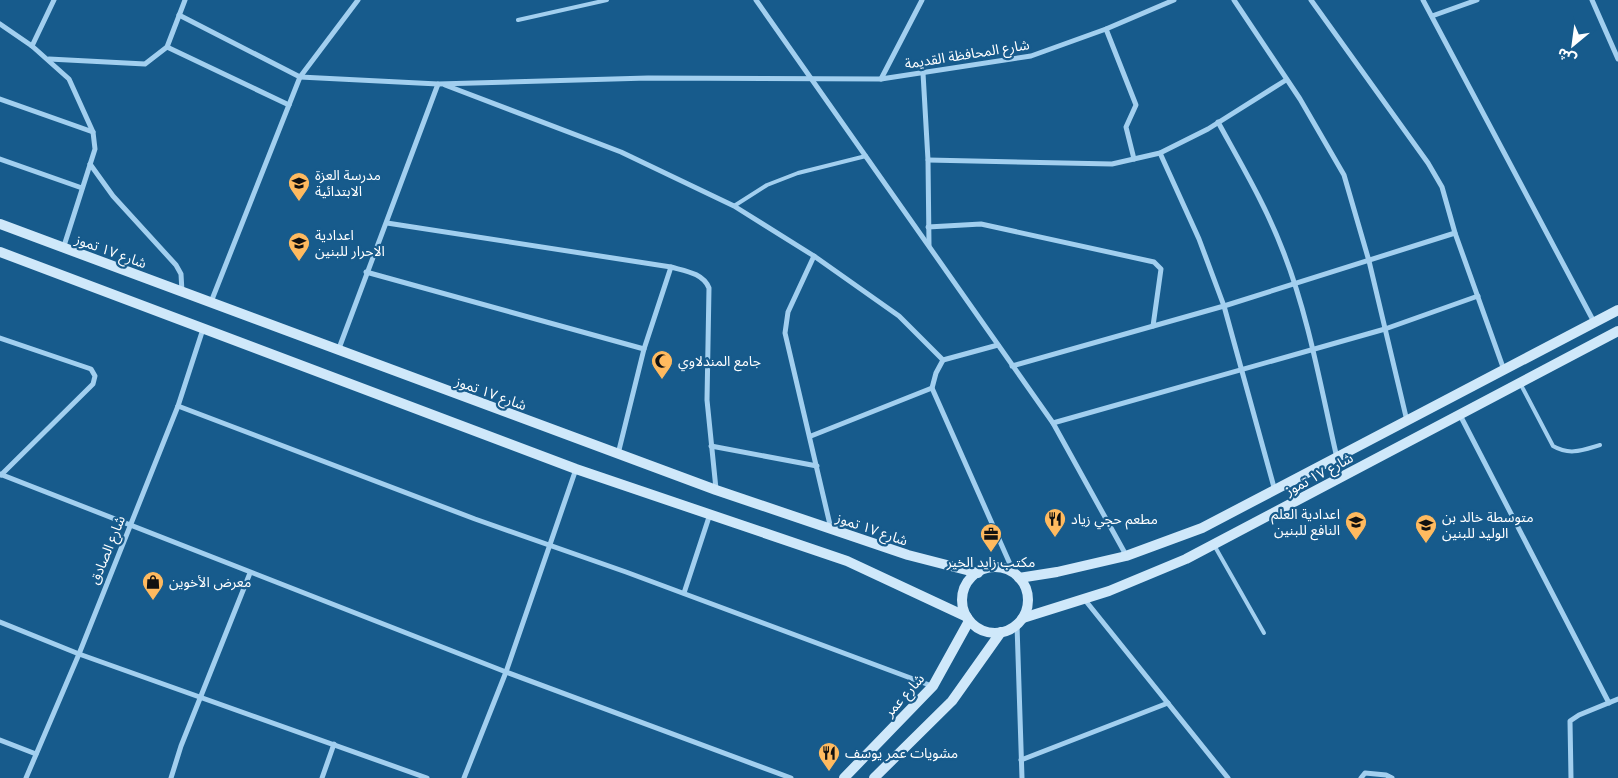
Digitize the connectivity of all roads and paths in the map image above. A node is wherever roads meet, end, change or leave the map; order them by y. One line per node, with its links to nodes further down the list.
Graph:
1 (54, 0): 18 (street)
2 (185, 0): 13 (street)
3 (358, 0): 23 (street)
4 (607, 0): 15 (lane)
5 (756, 0): 25 (street)
6 (922, 0): 24 (street)
7 (1174, 0): 17 (street, شارع المحافظة القديمة)
8 (1234, 0): 26 (street)
9 (1311, 0): 43 (street)
10 (1423, 0): 14 (street)
11 (1478, 0): 14 (street)
12 (1592, 0): 21 (street)
13 (179, 15): 19 (street); 23 (street)
14 (1432, 16): 57 (street)
15 (518, 20)
16 (0, 24): 18 (street)
17 (1106, 29): 22 (street, شارع المحافظة القديمة); 35 (street)
18 (32, 46): 20 (street)
19 (167, 47): 20 (street); 29 (street)
20 (49, 59): 31 (street)
21 (1618, 59)
22 (923, 73): 24 (street, شارع المحافظة القديمة); 36 (street)
23 (300, 77): 27 (street); 29 (street)
24 (881, 79): 25 (street, شارع المحافظة القديمة)
25 (813, 80): 27 (street, شارع المحافظة القديمة); 33 (street)
26 (1286, 80): 30 (street); 48 (street)
27 (440, 84): 39 (street); 40 (street)
28 (0, 99): 31 (street)
29 (289, 105): 54 (street)
30 (1218, 122): 32 (street); 51 (street)
31 (93, 132): 37 (street)
32 (1160, 152): 35 (street); 55 (street)
33 (866, 156): 39 (lane); 44 (street)
34 (0, 159): 38 (street)
35 (1134, 159): 36 (street)
36 (928, 160): 42 (street)
37 (90, 164): 38 (street); 52 (street)
38 (82, 188): 45 (street)
39 (734, 206): 47 (street)
40 (387, 223): 49 (street); 50 (street)
41 (0, 224): 45 (main road, شارع ١٧ تموز)
42 (928, 227): 44 (street); 58 (street)
43 (1455, 232): 48 (street); 53 (street)
44 (929, 246): 63 (street)
45 (64, 249): 52 (main road, شارع ١٧ تموز)
46 (0, 252): 59 (main road)
47 (814, 256): 67 (street); 77 (street)
48 (1369, 261): 51 (street); 60 (street)
49 (671, 267): 64 (street); 79 (street)
50 (366, 272): 64 (street); 66 (street)
51 (1294, 284): 55 (street); 65 (street)
52 (182, 292): 54 (main road, شارع ١٧ تموز)
53 (1478, 296): 60 (street); 70 (street)
54 (212, 302): 66 (main road, شارع ١٧ تموز)
55 (1224, 306): 58 (street); 69 (street)
56 (1618, 310): 57 (main road, شارع ١٧ تموز)
57 (1594, 322): 70 (main road, شارع ١٧ تموز)
58 (1152, 326): 68 (street)
59 (203, 329): 73 (street, شارع الصادق); 83 (main road)
60 (1385, 329): 65 (street); 75 (street)
61 (1618, 331): 71 (main road, شارع ١٧ تموز)
62 (0, 338): 84 (street)
63 (998, 345): 67 (street); 68 (street)
64 (644, 348): 80 (street)
65 (1312, 350): 69 (street); 81 (street)
66 (338, 351): 80 (main road, شارع ١٧ تموز)
67 (943, 360): 72 (street)
68 (1012, 366): 76 (street)
69 (1243, 370): 76 (street); 86 (street)
70 (1504, 370): 75 (main road, شارع ١٧ تموز)
71 (1520, 383): 74 (main road, شارع ١٧ تموز); 78 (lane)
72 (932, 388): 77 (street); 95 (street)
73 (178, 406): 88 (street, شارع الصادق); 90 (street)
74 (1460, 415): 91 (main road, شارع ١٧ تموز); 109 (street)
75 (1407, 421): 81 (main road, شارع ١٧ تموز)
76 (1052, 423): 92 (street)
77 (811, 436): 82 (street)
78 (1600, 445)
79 (711, 446): 82 (street); 85 (street)
80 (618, 455): 85 (main road, شارع ١٧ تموز)
81 (1337, 458): 86 (main road, شارع ١٧ تموز)
82 (817, 466): 89 (street)
83 (576, 469): 87 (main road); 90 (street)
84 (1, 474): 88 (street)
85 (716, 490): 89 (main road, شارع ١٧ تموز)
86 (1275, 491): 92 (main road, شارع ١٧ تموز)
87 (710, 514): 96 (street); 98 (main road)
88 (130, 524): 94 (street); 103 (street, شارع الصادق)
89 (831, 529): 93 (main road, شارع ١٧ تموز)
90 (550, 545): 96 (street); 104 (street)
91 (1214, 545): 97 (main road, شارع ١٧ تموز); 102 (lane)
92 (1126, 556): 95 (main road, شارع ١٧ تموز)
93 (978, 572): 95 (main road); 98 (main road)
94 (250, 573): 104 (street); 106 (street)
95 (1016, 576): 99 (main road)
96 (684, 593): 105 (street)
97 (1085, 600): 99 (main road, شارع ١٧ تموز); 108 (street)
98 (968, 619): 101 (main road); 105 (main road, شارع عمر)
99 (1020, 621): 101 (main road); 113 (street)
100 (0, 622): 103 (street)
101 (1001, 632): 121 (main road)
102 (1264, 633)
103 (79, 654): 106 (street); 112 (street, شارع الصادق)
104 (506, 672): 118 (street); 119 (street)
105 (933, 686): 120 (main road, شارع عمر)
106 (200, 697): 111 (street); 115 (street)
107 (1618, 699): 109 (street)
108 (1168, 703): 113 (street); 123 (street)
109 (1609, 703): 126 (street)
110 (0, 740): 112 (street)
111 (334, 744): 116 (street); 117 (street)
112 (36, 754): 114 (street, شارع الصادق)
113 (1021, 760): 122 (street)
114 (26, 778)
115 (171, 778)
116 (322, 778)
117 (427, 778)
118 (464, 778)
119 (791, 778)
120 (844, 778)
121 (874, 778)
122 (1022, 778)
123 (1228, 778)
124 (1362, 778): 125 (street)
125 (1392, 778)
126 (1571, 778)

